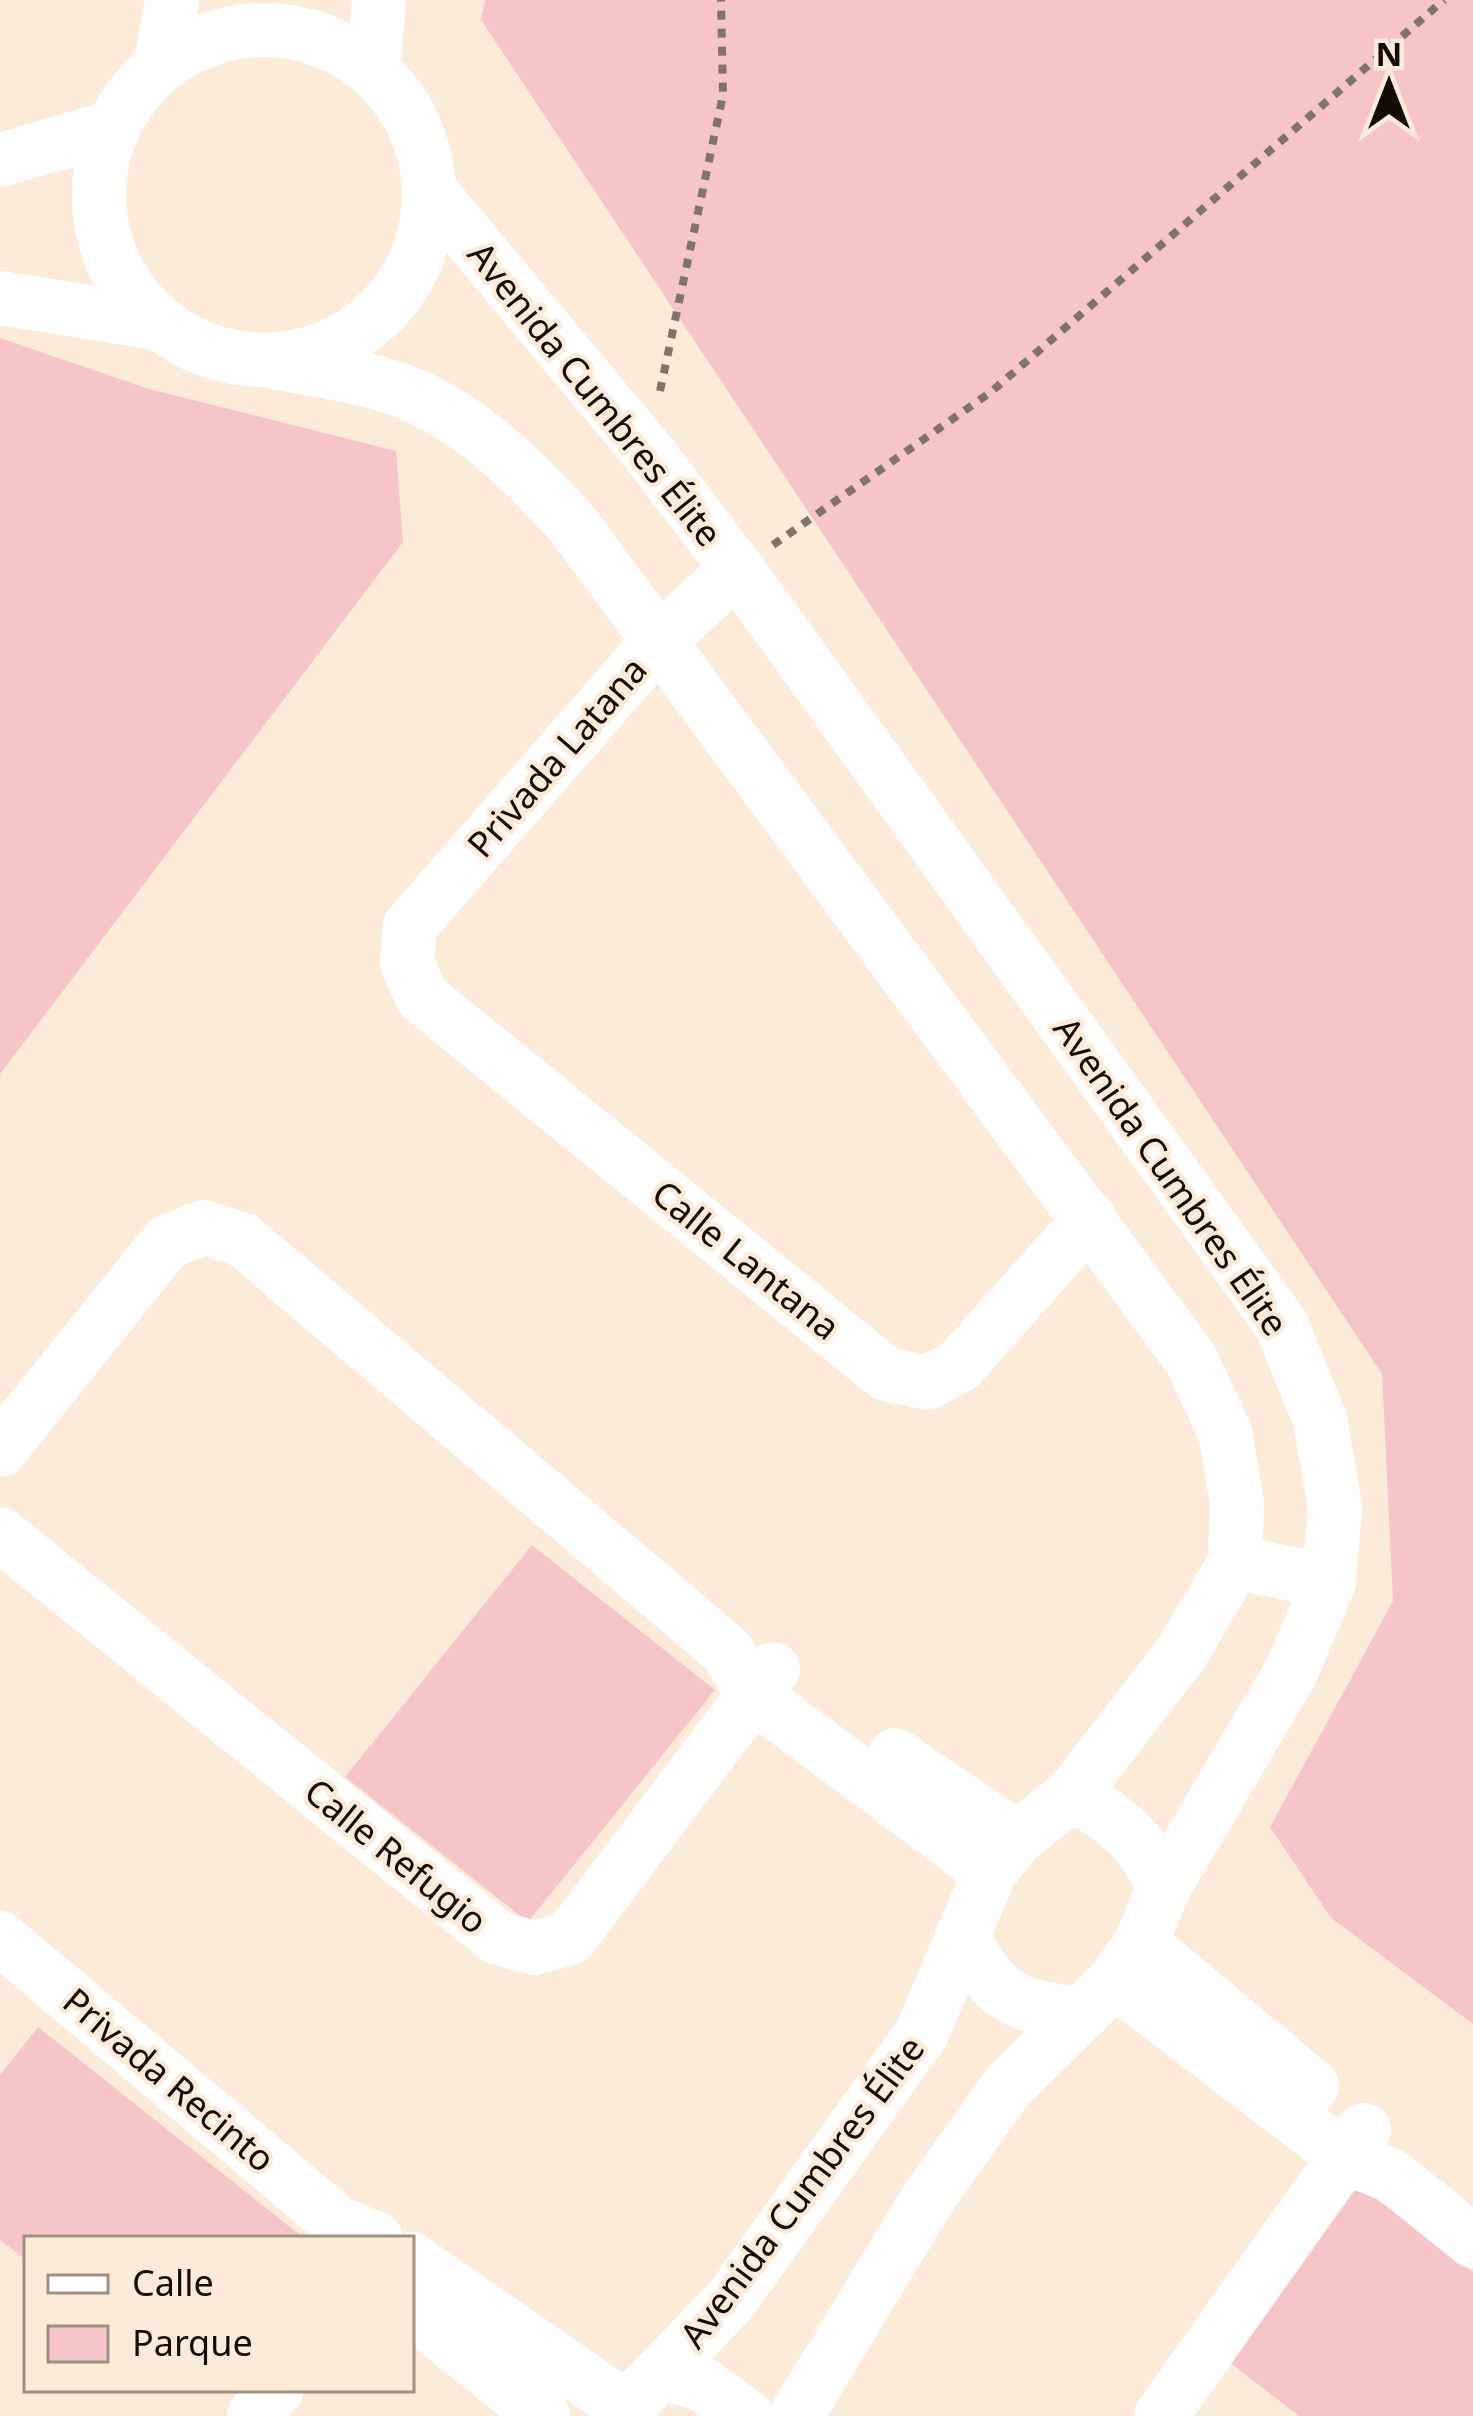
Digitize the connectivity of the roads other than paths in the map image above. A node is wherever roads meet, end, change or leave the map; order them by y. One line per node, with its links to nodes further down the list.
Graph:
1 (172, 0): 3 (street)
2 (379, 0): 4 (street)
3 (161, 63): 4 (street); 5 (street)
4 (373, 68): 7 (street)
5 (110, 128): 6 (street); 9 (street)
6 (0, 160)
7 (431, 193): 10 (street); 11 (street, Avenida Cumbres Élite)
8 (0, 298): 9 (street)
9 (157, 323): 10 (street)
10 (269, 362): 12 (street, Avenida Cumbres Élite)
11 (737, 569): 12 (street, Privada Latana); 18 (street, Avenida Cumbres Élite)
12 (659, 641): 13 (street, Privada Latana); 14 (street, Avenida Cumbres Élite)
13 (406, 962): 14 (street, Calle Lantana)
14 (1090, 1220): 17 (street, Avenida Cumbres Élite)
15 (0, 1450): 19 (street)
16 (0, 1534): 19 (street, Calle Refugio)
17 (1235, 1562): 18 (street); 20 (street, Avenida Cumbres Élite)
18 (1329, 1582): 22 (street, Avenida Cumbres Élite)
19 (751, 1671): 21 (street)
20 (1072, 1795): 21 (street, Avenida Cumbres Élite); 22 (street)
21 (1003, 1855): 23 (street, Avenida Cumbres Élite)
22 (1164, 1888): 25 (street, Avenida Cumbres Élite)
23 (962, 1936): 25 (street); 32 (street, Avenida Cumbres Élite)
24 (0, 1938): 27 (street, Privada Recinto)
25 (1113, 1979): 26 (street); 36 (street, Avenida Cumbres Élite)
26 (1367, 2155): 28 (street); 37 (street)
27 (354, 2234)
28 (1473, 2241)
29 (414, 2261): 32 (street)
30 (414, 2312): 34 (street)
31 (274, 2392): 33 (street)
32 (637, 2399): 35 (street)
33 (254, 2416)
34 (543, 2416)
35 (746, 2416)
36 (796, 2416)
37 (1161, 2416)

